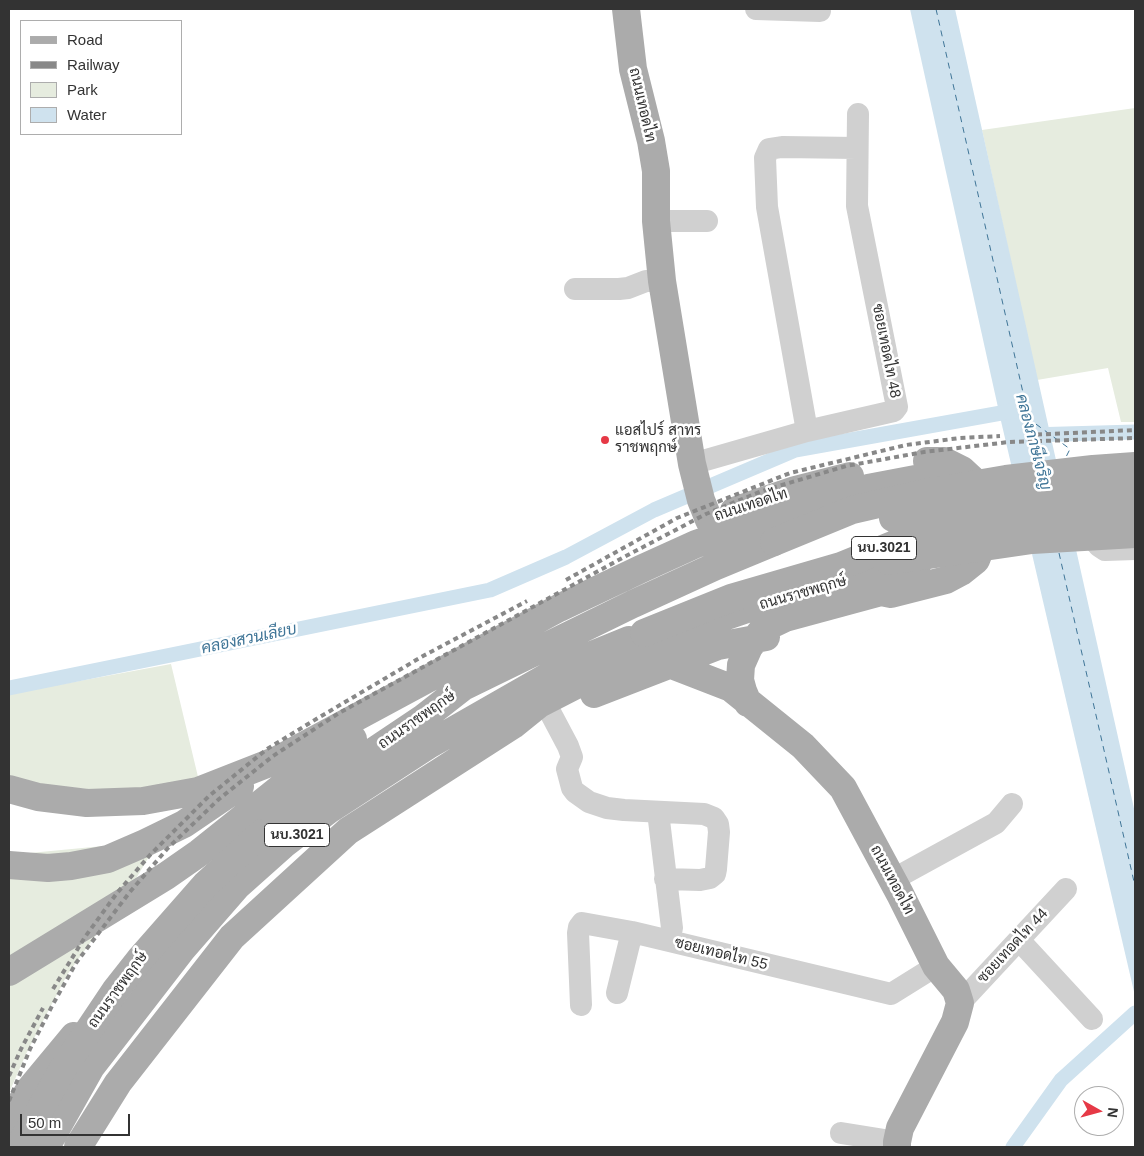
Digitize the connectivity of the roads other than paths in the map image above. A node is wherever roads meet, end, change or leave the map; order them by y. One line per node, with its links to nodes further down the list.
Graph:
1 (626, 9): 6 (main road, ถนนเทอดไท)
2 (756, 9): 3 (street)
3 (820, 11)
4 (858, 114): 5 (street, ซอยเทอดไท 48)
5 (857, 148): 10 (street, ซอยเทอดไท 48); 10 (street)
6 (656, 221): 7 (street); 8 (main road, ถนนเทอดไท)
7 (707, 221)
8 (662, 281): 9 (street); 13 (main road, ถนนเทอดไท)
9 (575, 289)
10 (807, 431): 13 (street, ซอยเทอดไท 48)
11 (1135, 466): 17 (main road, bridge)
12 (1135, 488): 17 (main road, ถนนราชพฤกษ์ / นบ.3021, bridge)
13 (699, 490): 20 (main road); 21 (main road, ถนนเทอดไท)
14 (1135, 493): 18 (street)
15 (1135, 512): 19 (main road, ถนนราชพฤกษ์ / นบ.3021, bridge)
16 (1135, 534): 19 (main road, bridge)
17 (774, 542): 23 (main road, ถนนราชพฤกษ์ / นบ.3021)
18 (1135, 549)
19 (841, 566): 34 (main road, ถนนราชพฤกษ์ / นบ.3021, bridge)
20 (559, 608): 26 (main road, ถนนราชพฤกษ์); 27 (main road, ถนนราชพฤกษ์)
21 (756, 640): 22 (main road); 24 (main road, ถนนเทอดไท)
22 (669, 664): 24 (main road); 25 (main road)
23 (463, 687): 41 (main road); 50 (main road, ถนนราชพฤกษ์ / นบ.3021, bridge)
24 (748, 703): 33 (main road, ถนนเทอดไท)
25 (550, 712): 26 (main road); 30 (street)
26 (513, 726): 46 (main road, ถนนราชพฤกษ์ / นบ.3021)
27 (277, 760): 28 (main road); 31 (main road)
28 (9, 789)
29 (1012, 804): 33 (street)
30 (658, 812): 32 (street); 32 (street)
31 (9, 865)
32 (665, 879): 36 (street)
33 (892, 880): 40 (main road, ถนนเทอดไท)
34 (237, 886): 39 (main road, ถนนราชพฤกษ์ / นบ.3021); 47 (main road)
35 (1066, 889): 38 (street, ซอยเทอดไท 44)
36 (672, 928)
37 (632, 932): 40 (street, ซอยเทอดไท 55); 42 (street); 44 (street, ซอยเทอดไท 55)
38 (1019, 940): 43 (street, ซอยเทอดไท 44); 45 (street)
39 (183, 948): 46 (main road); 51 (main road, ถนนราชพฤกษ์ / นบ.3021)
40 (936, 966): 43 (main road, ถนนเทอดไท)
41 (9, 972)
42 (617, 993)
43 (960, 1003): 49 (main road)
44 (580, 1005)
45 (1092, 1019)
46 (118, 1083): 52 (main road, ถนนราชพฤกษ์ / นบ.3021)
47 (9, 1121)
48 (841, 1133): 49 (street)
49 (897, 1144)
50 (19, 1147)
51 (46, 1147)
52 (78, 1147)

